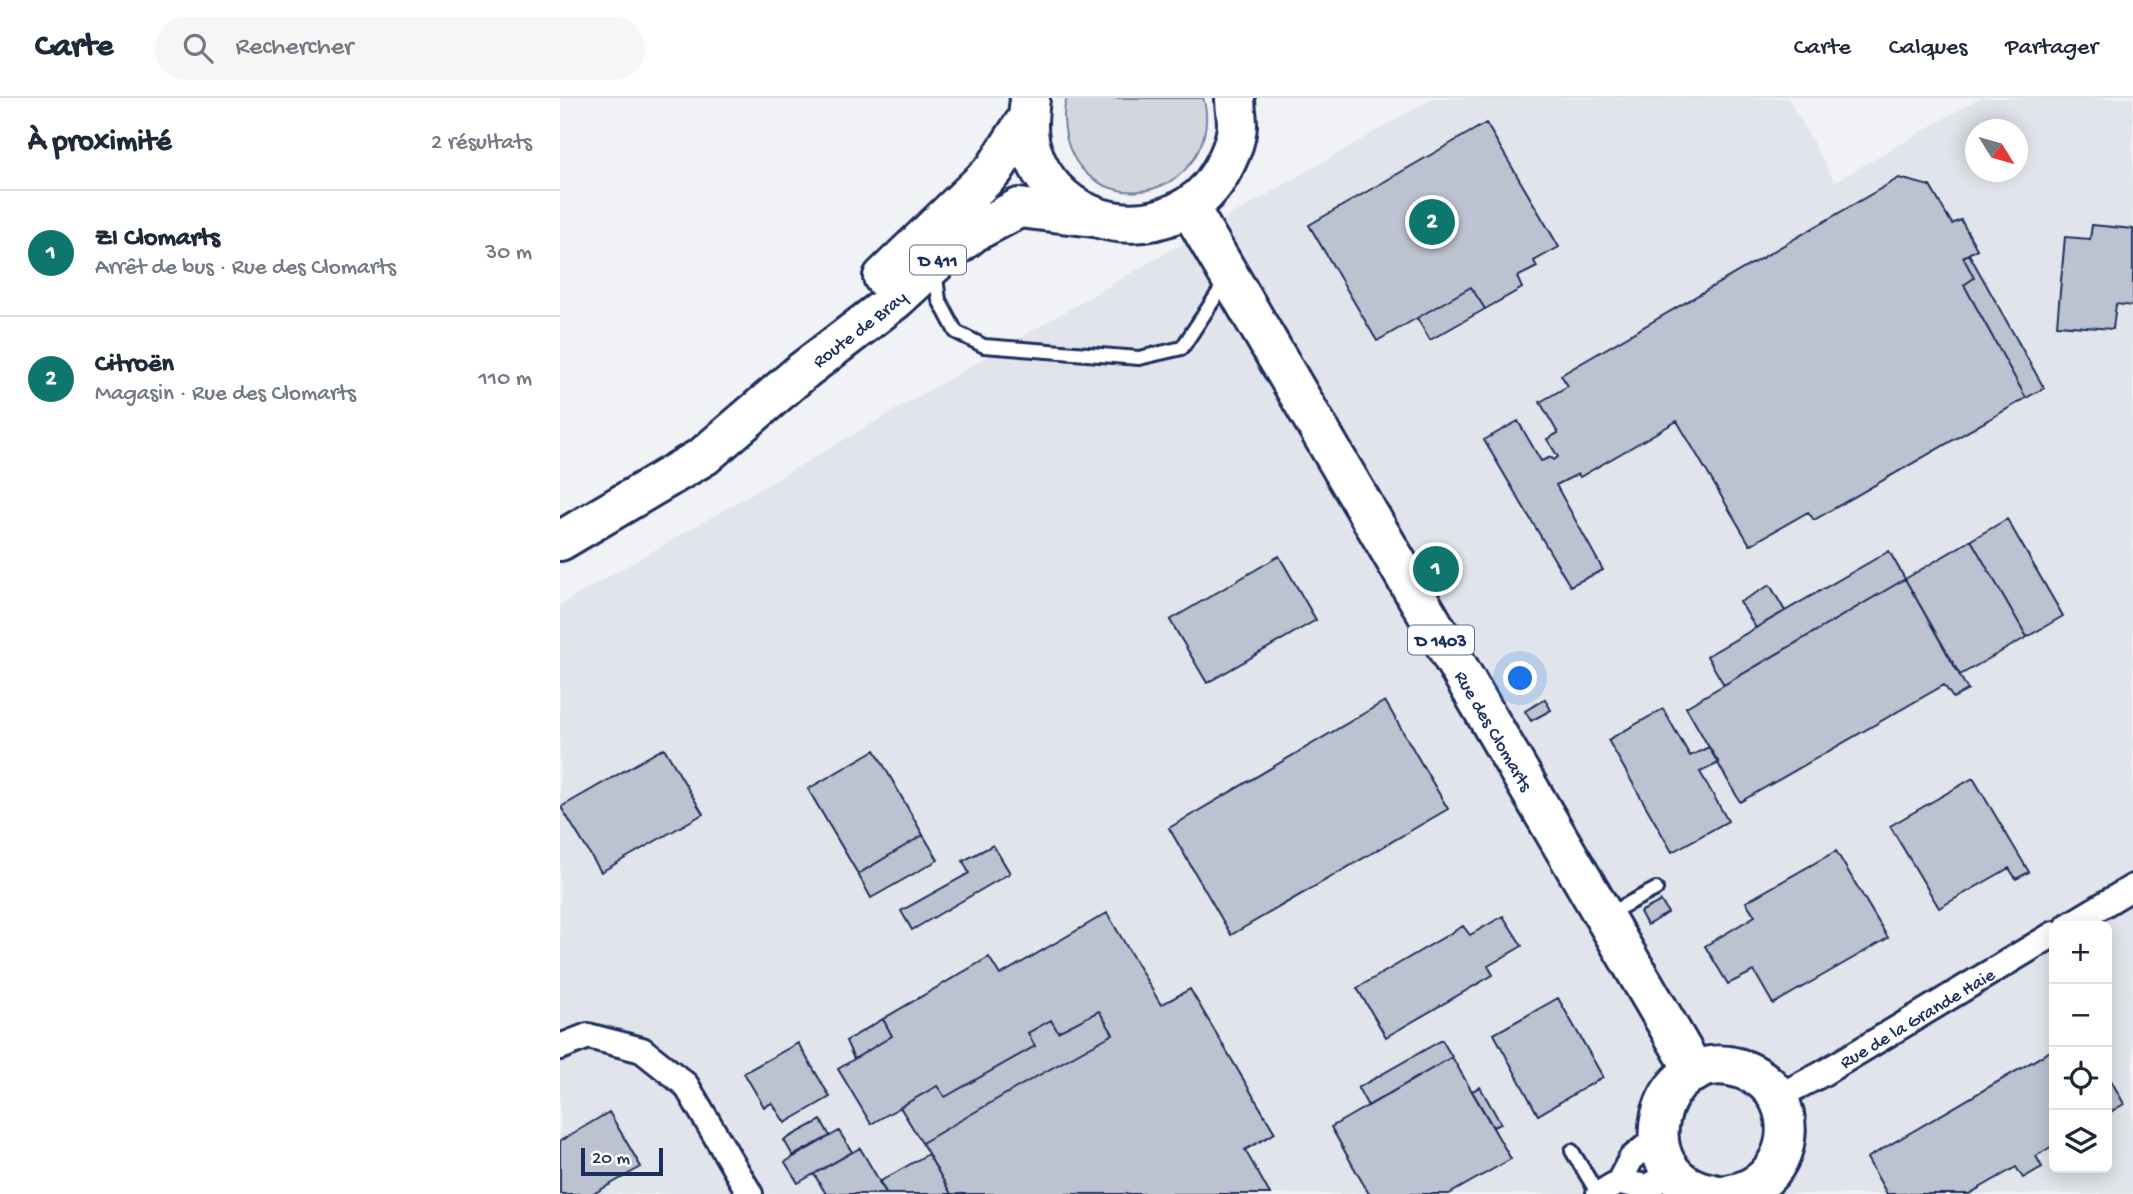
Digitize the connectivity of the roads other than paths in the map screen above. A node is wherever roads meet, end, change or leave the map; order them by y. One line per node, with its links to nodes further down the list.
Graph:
1 (1234, 98): 3 (main road)
2 (1029, 109): 4 (main road); 7 (main road, Route de Bray / D 411)
3 (1189, 207): 4 (main road, Route de Bray); 6 (main road, Rue des Clomarts / D 1403)
4 (1094, 217): 5 (main road, Route de Bray / D 411)
5 (943, 256): 6 (lane); 7 (main road, Route de Bray / D 411)
6 (1228, 278): 11 (main road, Rue des Clomarts / D 1403)
7 (804, 370): 8 (main road, Route de Bray / D 411)
8 (560, 541)
9 (2133, 887): 12 (street)
10 (1656, 889): 11 (lane)
11 (1604, 916): 15 (main road, Rue des Clomarts / D 1403)
12 (2075, 921)
13 (2049, 937): 16 (street, Rue de la Grande Haie)
14 (560, 1048): 22 (street)
15 (1695, 1072): 16 (main road); 17 (main road)
16 (1777, 1097): 21 (main road)
17 (1658, 1137): 19 (main road); 20 (street)
18 (1572, 1151): 20 (lane)
19 (1673, 1172): 20 (street); 23 (main road)
20 (1605, 1190)
21 (1751, 1191)
22 (750, 1194)
23 (1714, 1194)

